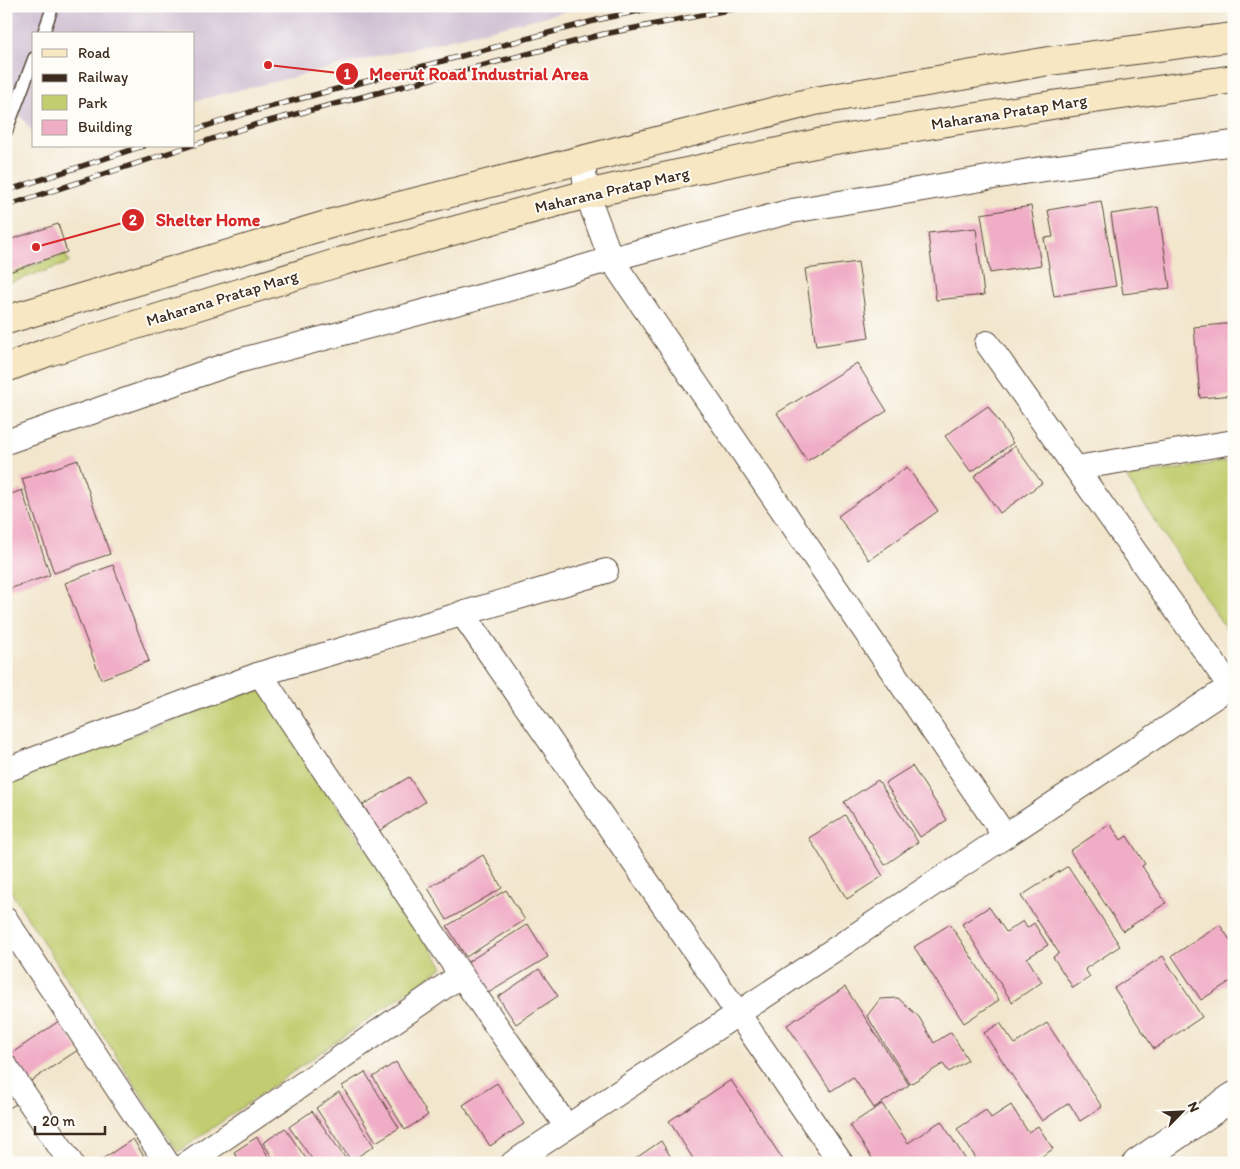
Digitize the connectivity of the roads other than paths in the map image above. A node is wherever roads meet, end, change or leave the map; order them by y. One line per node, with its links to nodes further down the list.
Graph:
1 (53, 6): 2 (lane)
2 (44, 32)
3 (1234, 37): 8 (main road)
4 (32, 63): 6 (lane)
5 (1234, 79): 9 (main road, Maharana Pratap Marg)
6 (6, 132)
7 (1234, 143): 10 (street)
8 (582, 159): 9 (street); 11 (main road)
9 (587, 194): 10 (street); 13 (main road, Maharana Pratap Marg)
10 (611, 259): 14 (street); 22 (street)
11 (6, 320)
12 (987, 343): 16 (street)
13 (6, 368)
14 (6, 442)
15 (1234, 442): 16 (street)
16 (1076, 468): 20 (street)
17 (606, 571): 18 (street)
18 (462, 613): 19 (street); 25 (street)
19 (260, 674): 21 (street); 24 (street)
20 (1232, 685): 22 (street)
21 (6, 770)
22 (1005, 836): 25 (street)
23 (6, 920): 30 (street)
24 (461, 975): 28 (street); 31 (street)
25 (738, 1014): 28 (street); 33 (street)
26 (6, 1066): 29 (street)
27 (1230, 1107): 34 (street)
28 (567, 1127): 32 (street)
29 (71, 1163)
30 (167, 1163)
31 (188, 1163)
32 (513, 1163)
33 (841, 1163)
34 (1137, 1163)

